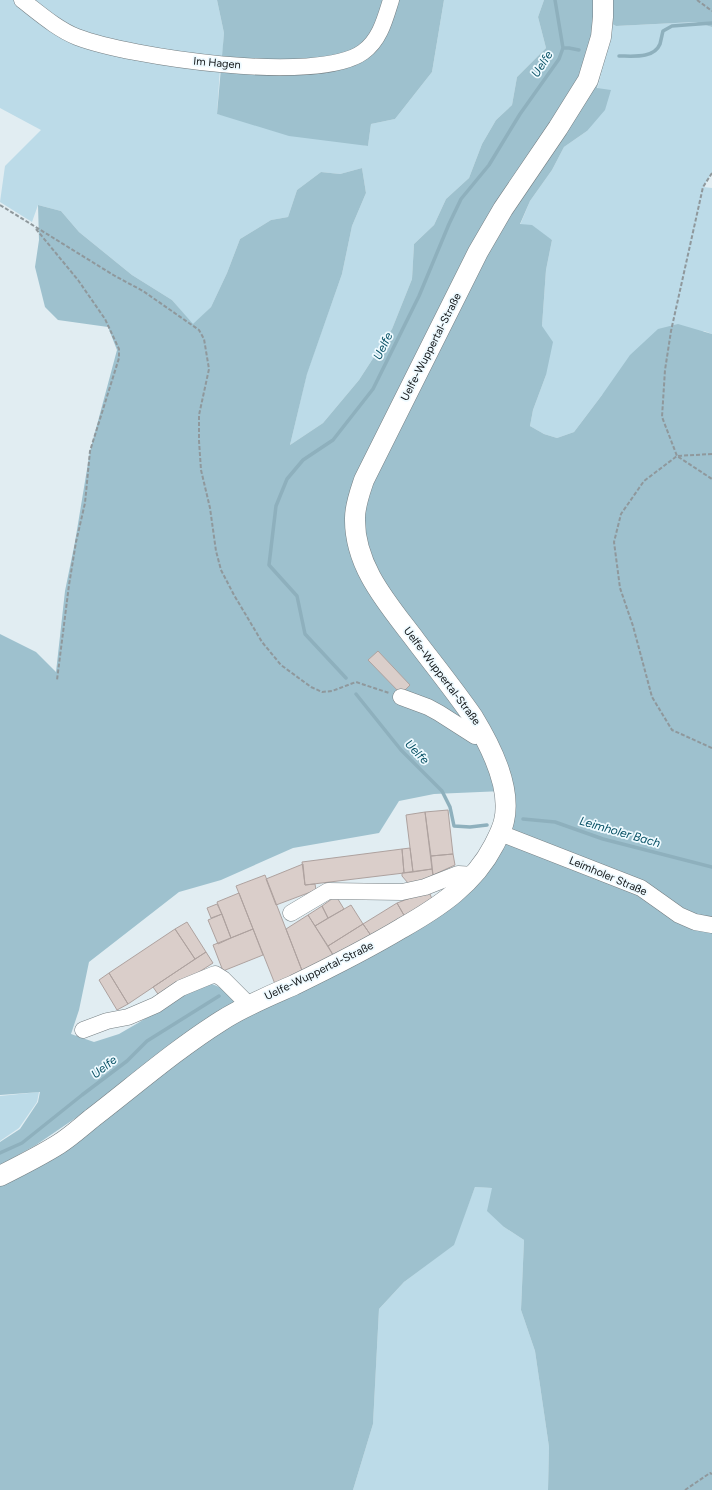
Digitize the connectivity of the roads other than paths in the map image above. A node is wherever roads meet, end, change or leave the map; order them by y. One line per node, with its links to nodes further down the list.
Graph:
1 (22, 0): 2 (street, Im Hagen)
2 (391, 0)
3 (603, 0): 5 (main road, Uelfe-Wuppertal-Straße)
4 (401, 697): 5 (street)
5 (484, 734): 6 (main road, Uelfe-Wuppertal-Straße)
6 (500, 833): 7 (main road, Uelfe-Wuppertal-Straße); 9 (street, Leimholer Straße)
7 (475, 874): 8 (street); 10 (main road, Uelfe-Wuppertal-Straße)
8 (291, 913)
9 (712, 925)
10 (249, 1005): 11 (street); 12 (main road, Uelfe-Wuppertal-Straße)
11 (83, 1030)
12 (0, 1176)

